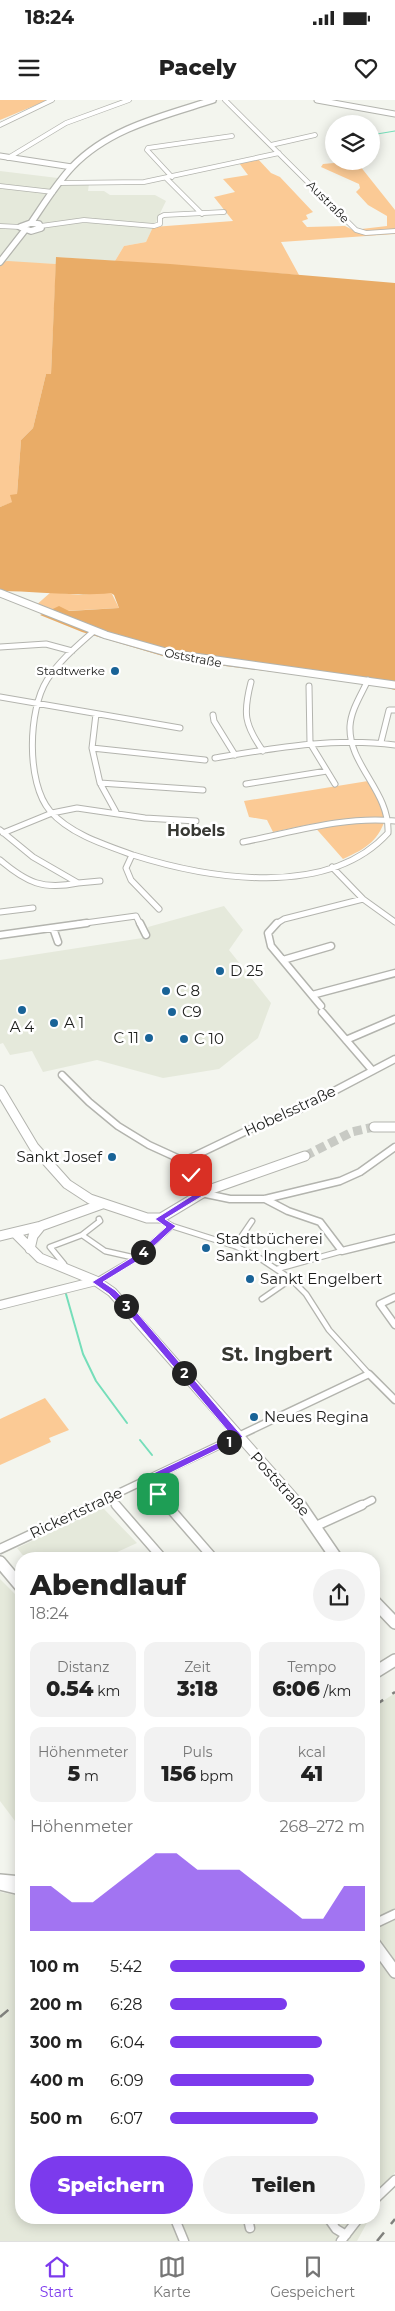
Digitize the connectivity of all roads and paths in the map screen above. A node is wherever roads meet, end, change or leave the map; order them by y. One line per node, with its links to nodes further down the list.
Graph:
1 (52, 100): 7 (street)
2 (129, 100): 13 (street)
3 (214, 100): 14 (main road)
4 (225, 100): 10 (street, Austraße)
5 (317, 100): 6 (street)
6 (395, 114)
7 (0, 125)
8 (315, 135): 10 (street)
9 (232, 136): 15 (street)
10 (271, 145): 11 (street, Austraße)
11 (279, 153): 15 (street); 26 (street, Austraße)
12 (0, 156): 13 (street)
13 (8, 158): 14 (street)
14 (72, 167): 17 (main road)
15 (172, 177): 16 (street)
16 (166, 178): 17 (street); 21 (street)
17 (60, 183): 19 (main road)
18 (0, 186): 19 (street)
19 (53, 192): 22 (main road)
20 (224, 212): 21 (street)
21 (202, 214): 24 (street)
22 (31, 223): 24 (main road); 25 (main road)
23 (0, 226): 25 (street)
24 (41, 226): 25 (main road)
25 (22, 229): 27 (main road)
26 (395, 231)
27 (0, 262)
28 (0, 593): 29 (main road, Oststraße)
29 (94, 631): 31 (street); 32 (main road, Oststraße)
30 (0, 647): 31 (street)
31 (72, 651): 37 (street)
32 (368, 680): 34 (main road, Oststraße); 42 (street)
33 (251, 682): 47 (street)
34 (395, 685)
35 (309, 686): 44 (street)
36 (0, 697): 37 (street)
37 (36, 703): 39 (street); 58 (street)
38 (395, 710): 43 (street)
39 (96, 714): 41 (street); 46 (street)
40 (213, 715): 48 (street)
41 (180, 728)
42 (352, 742): 43 (street); 44 (street); 56 (street)
43 (381, 742): 45 (street)
44 (310, 743): 47 (street); 51 (street)
45 (395, 745)
46 (92, 748): 50 (street); 52 (street)
47 (263, 751): 48 (street)
48 (235, 755): 49 (street)
49 (215, 758)
50 (205, 760)
51 (327, 771): 53 (street); 54 (street)
52 (100, 783): 55 (street); 59 (street)
53 (246, 784)
54 (335, 784)
55 (203, 790)
56 (387, 795)
57 (392, 807): 60 (street)
58 (52, 812): 59 (street); 62 (street); 64 (street)
59 (116, 812): 61 (street)
60 (394, 820): 63 (street); 66 (street)
61 (196, 821)
62 (2, 832): 68 (street)
63 (243, 842)
64 (132, 855): 66 (street); 71 (street)
65 (0, 860): 68 (street)
66 (332, 867): 69 (street)
67 (100, 881): 68 (street)
68 (78, 883)
69 (362, 898): 73 (street); 79 (street)
70 (33, 908): 72 (street)
71 (159, 909)
72 (0, 912)
73 (395, 922)
74 (53, 928): 75 (street); 76 (street); 77 (street)
75 (0, 935)
76 (146, 935)
77 (58, 942)
78 (331, 946): 79 (street)
79 (283, 960): 81 (street)
80 (395, 973): 81 (street)
81 (312, 995): 83 (street)
82 (395, 1020): 83 (street)
83 (346, 1040): 85 (street)
84 (395, 1059): 85 (street, Hobelsstraße)
85 (372, 1070): 92 (street, Hobelsstraße)
86 (62, 1075): 92 (street)
87 (0, 1090): 94 (main road)
88 (374, 1127): 89 (main road)
89 (395, 1127)
90 (395, 1147): 95 (street)
91 (306, 1156): 93 (main road)
92 (184, 1161): 93 (street)
93 (201, 1193): 95 (street); 99 (main road)
94 (81, 1194): 96 (main road); 97 (main road)
95 (265, 1199): 109 (street)
96 (102, 1204): 97 (main road); 99 (main road)
97 (70, 1216): 101 (main road)
98 (99, 1219): 104 (street)
99 (159, 1219): 102 (street)
100 (252, 1221): 107 (street)
101 (41, 1226): 103 (main road); 108 (main road)
102 (172, 1226): 107 (street); 110 (street)
103 (15, 1233): 105 (main road); 108 (main road, Poststraße)
104 (82, 1235): 110 (street); 111 (street)
105 (0, 1236)
106 (395, 1238): 109 (street)
107 (235, 1246): 112 (street)
108 (30, 1249): 111 (main road, Poststraße)
109 (342, 1251): 112 (street)
110 (136, 1258): 114 (street)
111 (60, 1266): 114 (main road, Poststraße)
112 (277, 1269): 113 (street)
113 (291, 1279): 116 (street); 119 (street)
114 (96, 1282): 117 (street); 121 (main road, Poststraße)
115 (395, 1297): 118 (street)
116 (262, 1299)
117 (0, 1304)
118 (395, 1325)
119 (369, 1374): 120 (street); 121 (street, Rickertstraße)
120 (395, 1400)
121 (238, 1437): 122 (street, Rickertstraße); 125 (main road, Poststraße)
122 (146, 1481): 123 (street, Rickertstraße); 128 (street)
123 (110, 1498): 126 (street, Rickertstraße); 127 (street)
124 (372, 1500): 125 (street)
125 (316, 1526): 129 (main road, Poststraße)
126 (0, 1549)
127 (157, 1552)
128 (208, 1552)
129 (333, 1552)
130 (0, 1562): 132 (main road)
131 (0, 1572): 132 (street)
132 (12, 1577): 133 (main road)
133 (15, 1580)
134 (380, 1607): 135 (main road)
135 (395, 1623)
136 (395, 1660): 137 (main road)
137 (380, 1669)
138 (0, 1879): 140 (street)
139 (0, 1885): 141 (street)
140 (15, 1886)
141 (15, 1888)
142 (395, 1914): 143 (street)
143 (380, 1921)
144 (380, 1951): 145 (main road)
145 (395, 1972)
146 (395, 2180): 147 (street)
147 (380, 2194)
148 (177, 2224): 152 (street)
149 (332, 2224): 151 (street)
150 (354, 2224): 151 (street)
151 (343, 2238)
152 (184, 2241)

